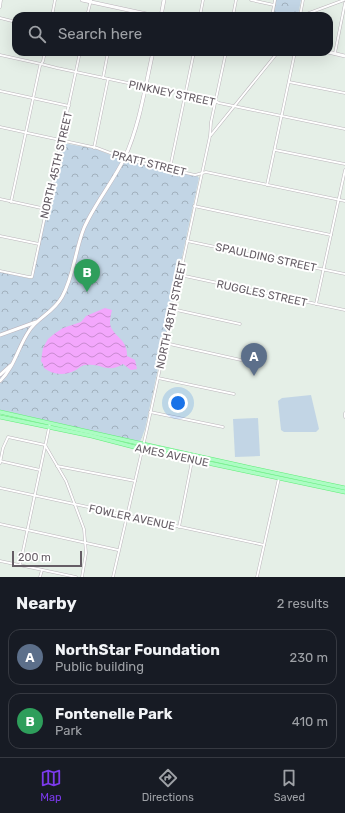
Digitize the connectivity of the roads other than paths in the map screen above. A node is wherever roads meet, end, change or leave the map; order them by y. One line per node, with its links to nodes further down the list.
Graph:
1 (1, 0): 14 (street)
2 (55, 0): 15 (street)
3 (82, 0): 11 (main road)
4 (164, 0): 18 (main road)
5 (203, 0): 19 (street)
6 (236, 0): 20 (street)
7 (251, 0): 13 (street)
8 (275, 0): 13 (street)
9 (302, 0): 22 (street)
10 (344, 0): 23 (street)
11 (91, 1): 16 (street); 17 (main road)
12 (345, 3): 26 (street)
13 (274, 5): 21 (street)
14 (0, 7)
15 (53, 12)
16 (88, 12)
17 (139, 12)
18 (162, 12)
19 (201, 12)
20 (234, 12)
21 (273, 12)
22 (300, 12)
23 (311, 12)
24 (0, 18): 25 (street)
25 (12, 21)
26 (335, 53): 36 (main road)
27 (0, 55): 37 (street, PINKNEY STREET)
28 (44, 56): 37 (street)
29 (79, 56): 38 (street, NORTH 45TH STREET)
30 (107, 56): 39 (street)
31 (151, 56): 42 (main road)
32 (193, 56): 45 (street)
33 (225, 56): 47 (street, NORTH 48TH STREET)
34 (275, 56): 49 (street)
35 (294, 56): 41 (street)
36 (345, 56)
37 (41, 64): 38 (street, PINKNEY STREET); 46 (street)
38 (76, 72): 39 (street, PINKNEY STREET); 48 (street, NORTH 45TH STREET)
39 (103, 78): 40 (street, PINKNEY STREET)
40 (108, 79): 42 (street, PINKNEY STREET); 56 (street)
41 (289, 82): 44 (street); 50 (street)
42 (145, 86): 45 (street, PINKNEY STREET); 58 (main road)
43 (0, 91): 46 (street)
44 (345, 93)
45 (185, 94): 47 (street, PINKNEY STREET); 60 (street)
46 (33, 98): 48 (street); 53 (street)
47 (216, 101): 49 (street, PINKNEY STREET); 54 (street, NORTH 48TH STREET)
48 (69, 106): 55 (street, NORTH 45TH STREET)
49 (234, 106): 50 (street, PINKNEY STREET); 54 (street)
50 (282, 116): 52 (street, PINKNEY STREET); 57 (street)
51 (0, 127): 53 (street, PRATT STREET)
52 (345, 129)
53 (26, 133): 55 (street, PRATT STREET); 67 (street)
54 (210, 136): 62 (street, NORTH 48TH STREET)
55 (62, 141): 56 (street, PRATT STREET); 69 (street, NORTH 45TH STREET)
56 (94, 148): 58 (street, PRATT STREET)
57 (275, 150): 59 (street); 63 (street)
58 (124, 158): 60 (street, PRATT STREET); 81 (main road)
59 (345, 164)
60 (170, 168): 62 (street, PRATT STREET)
61 (345, 170): 65 (street)
62 (202, 173): 63 (street, PRATT STREET); 68 (street, NORTH 48TH STREET)
63 (267, 185): 65 (street, PRATT STREET)
64 (0, 200): 67 (street)
65 (339, 200): 66 (street, PRATT STREET); 70 (street)
66 (345, 201)
67 (11, 202): 69 (street)
68 (194, 206): 70 (street); 72 (street, NORTH 48TH STREET)
69 (46, 209): 73 (street, NORTH 45TH STREET)
70 (331, 235): 74 (street)
71 (0, 236): 73 (street)
72 (187, 241): 74 (street, SPAULDING STREET); 77 (street, NORTH 48TH STREET)
73 (39, 244): 75 (street, NORTH 45TH STREET)
74 (324, 270): 76 (street, SPAULDING STREET); 78 (street)
75 (0, 271)
76 (345, 274)
77 (180, 275): 78 (street, RUGGLES STREET); 79 (street, NORTH 48TH STREET)
78 (316, 304): 80 (street, RUGGLES STREET)
79 (172, 309): 82 (street); 86 (street, NORTH 48TH STREET)
80 (345, 310)
81 (37, 321): 83 (main road); 84 (main road)
82 (240, 324)
83 (26, 325): 84 (main road); 85 (main road)
84 (30, 329): 88 (main road)
85 (0, 335)
86 (165, 343): 87 (street); 90 (street, NORTH 48TH STREET)
87 (241, 360)
88 (11, 365): 89 (main road); 91 (main road)
89 (0, 375)
90 (158, 378): 92 (street); 94 (street, NORTH 48TH STREET)
91 (0, 381)
92 (234, 394)
93 (0, 412): 98 (main road, AMES AVENUE)
94 (150, 412): 100 (street); 102 (street, NORTH 48TH STREET)
95 (345, 413): 97 (street)
96 (2, 417): 98 (main road); 99 (main road, AMES AVENUE)
97 (345, 417)
98 (27, 418): 99 (main road, AMES AVENUE)
99 (49, 425): 101 (street); 102 (main road, AMES AVENUE)
100 (223, 428)
101 (45, 445): 104 (street); 105 (street); 106 (street)
102 (142, 447): 103 (main road, AMES AVENUE); 108 (street, NORTH 48TH STREET)
103 (193, 458): 107 (main road, AMES AVENUE); 116 (street)
104 (0, 462): 106 (street)
105 (57, 466): 108 (street); 113 (street)
106 (40, 470): 112 (street)
107 (279, 476): 110 (main road, AMES AVENUE); 111 (main road, AMES AVENUE); 119 (street)
108 (135, 481): 114 (street, NORTH 48TH STREET)
109 (0, 488): 112 (street, FOWLER AVENUE)
110 (345, 488)
111 (345, 492)
112 (34, 496): 113 (street, FOWLER AVENUE); 117 (street)
113 (75, 504): 114 (street, FOWLER AVENUE); 118 (street)
114 (127, 516): 116 (street, FOWLER AVENUE); 120 (street, NORTH 48TH STREET)
115 (0, 524): 117 (street)
116 (179, 527): 119 (street, FOWLER AVENUE)
117 (27, 530): 118 (street); 122 (street)
118 (86, 543): 120 (street); 126 (street)
119 (264, 545): 128 (street)
120 (119, 550): 127 (street, NORTH 48TH STREET)
121 (0, 560): 122 (street)
122 (20, 565): 123 (street)
123 (42, 570): 124 (street); 125 (street)
124 (40, 577)
125 (76, 577)
126 (82, 577)
127 (113, 577)
128 (257, 577)

